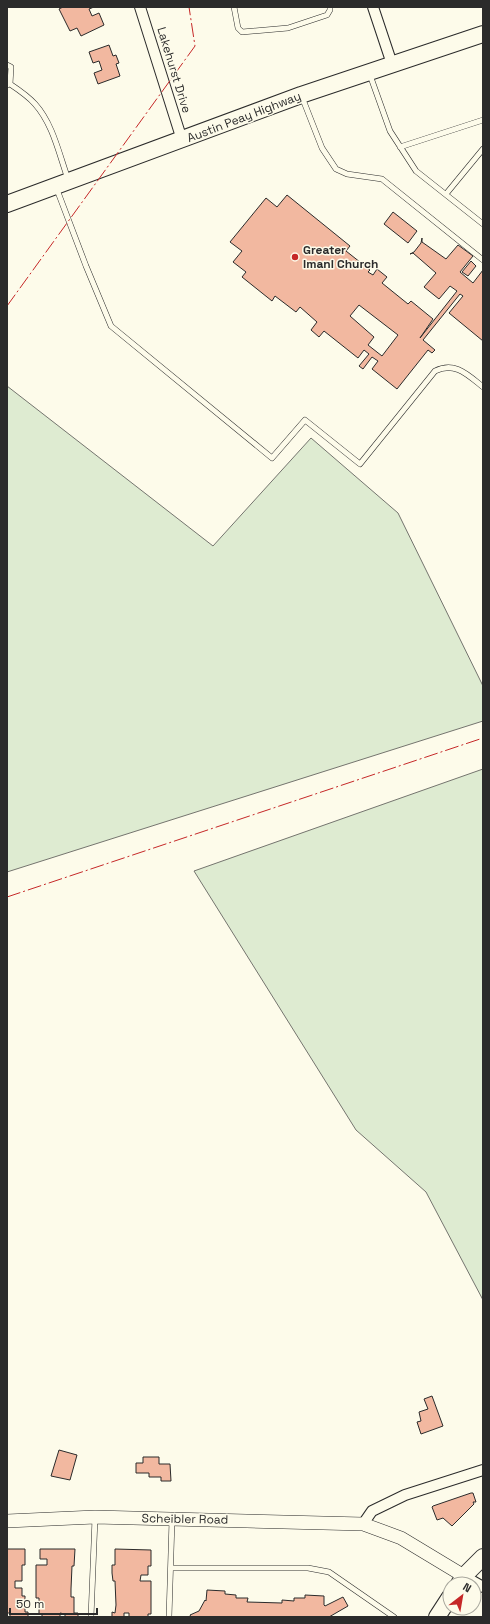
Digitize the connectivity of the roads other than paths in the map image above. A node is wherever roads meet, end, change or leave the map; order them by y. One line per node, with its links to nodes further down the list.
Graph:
1 (140, 7): 12 (street, Lakehurst Drive)
2 (234, 7): 3 (lane)
3 (330, 7)
4 (373, 7): 6 (street)
5 (483, 34): 6 (main road, Austin Peay Highway)
6 (392, 64): 8 (main road, Austin Peay Highway)
7 (7, 65): 9 (lane)
8 (369, 72): 10 (main road, Austin Peay Highway); 13 (lane)
9 (9, 85): 15 (lane)
10 (301, 95): 12 (main road, Austin Peay Highway); 19 (lane)
11 (483, 120): 13 (lane)
12 (182, 140): 15 (main road, Austin Peay Highway)
13 (400, 147): 16 (lane)
14 (483, 149): 16 (lane)
15 (62, 184): 17 (main road, Austin Peay Highway); 20 (lane)
16 (446, 194): 18 (lane)
17 (7, 204)
18 (483, 224)
19 (483, 260)
20 (483, 388)
21 (483, 1470): 25 (street)
22 (95, 1517): 23 (street, Scheibler Road); 24 (street, Scheibler Road); 30 (lane)
23 (172, 1519): 25 (street, Scheibler Road); 27 (lane)
24 (7, 1521)
25 (363, 1524): 28 (street, Scheibler Road)
26 (483, 1557): 29 (main road)
27 (171, 1568): 31 (lane); 32 (lane)
28 (455, 1576)
29 (465, 1576)
30 (91, 1617)
31 (170, 1617)
32 (394, 1617)

